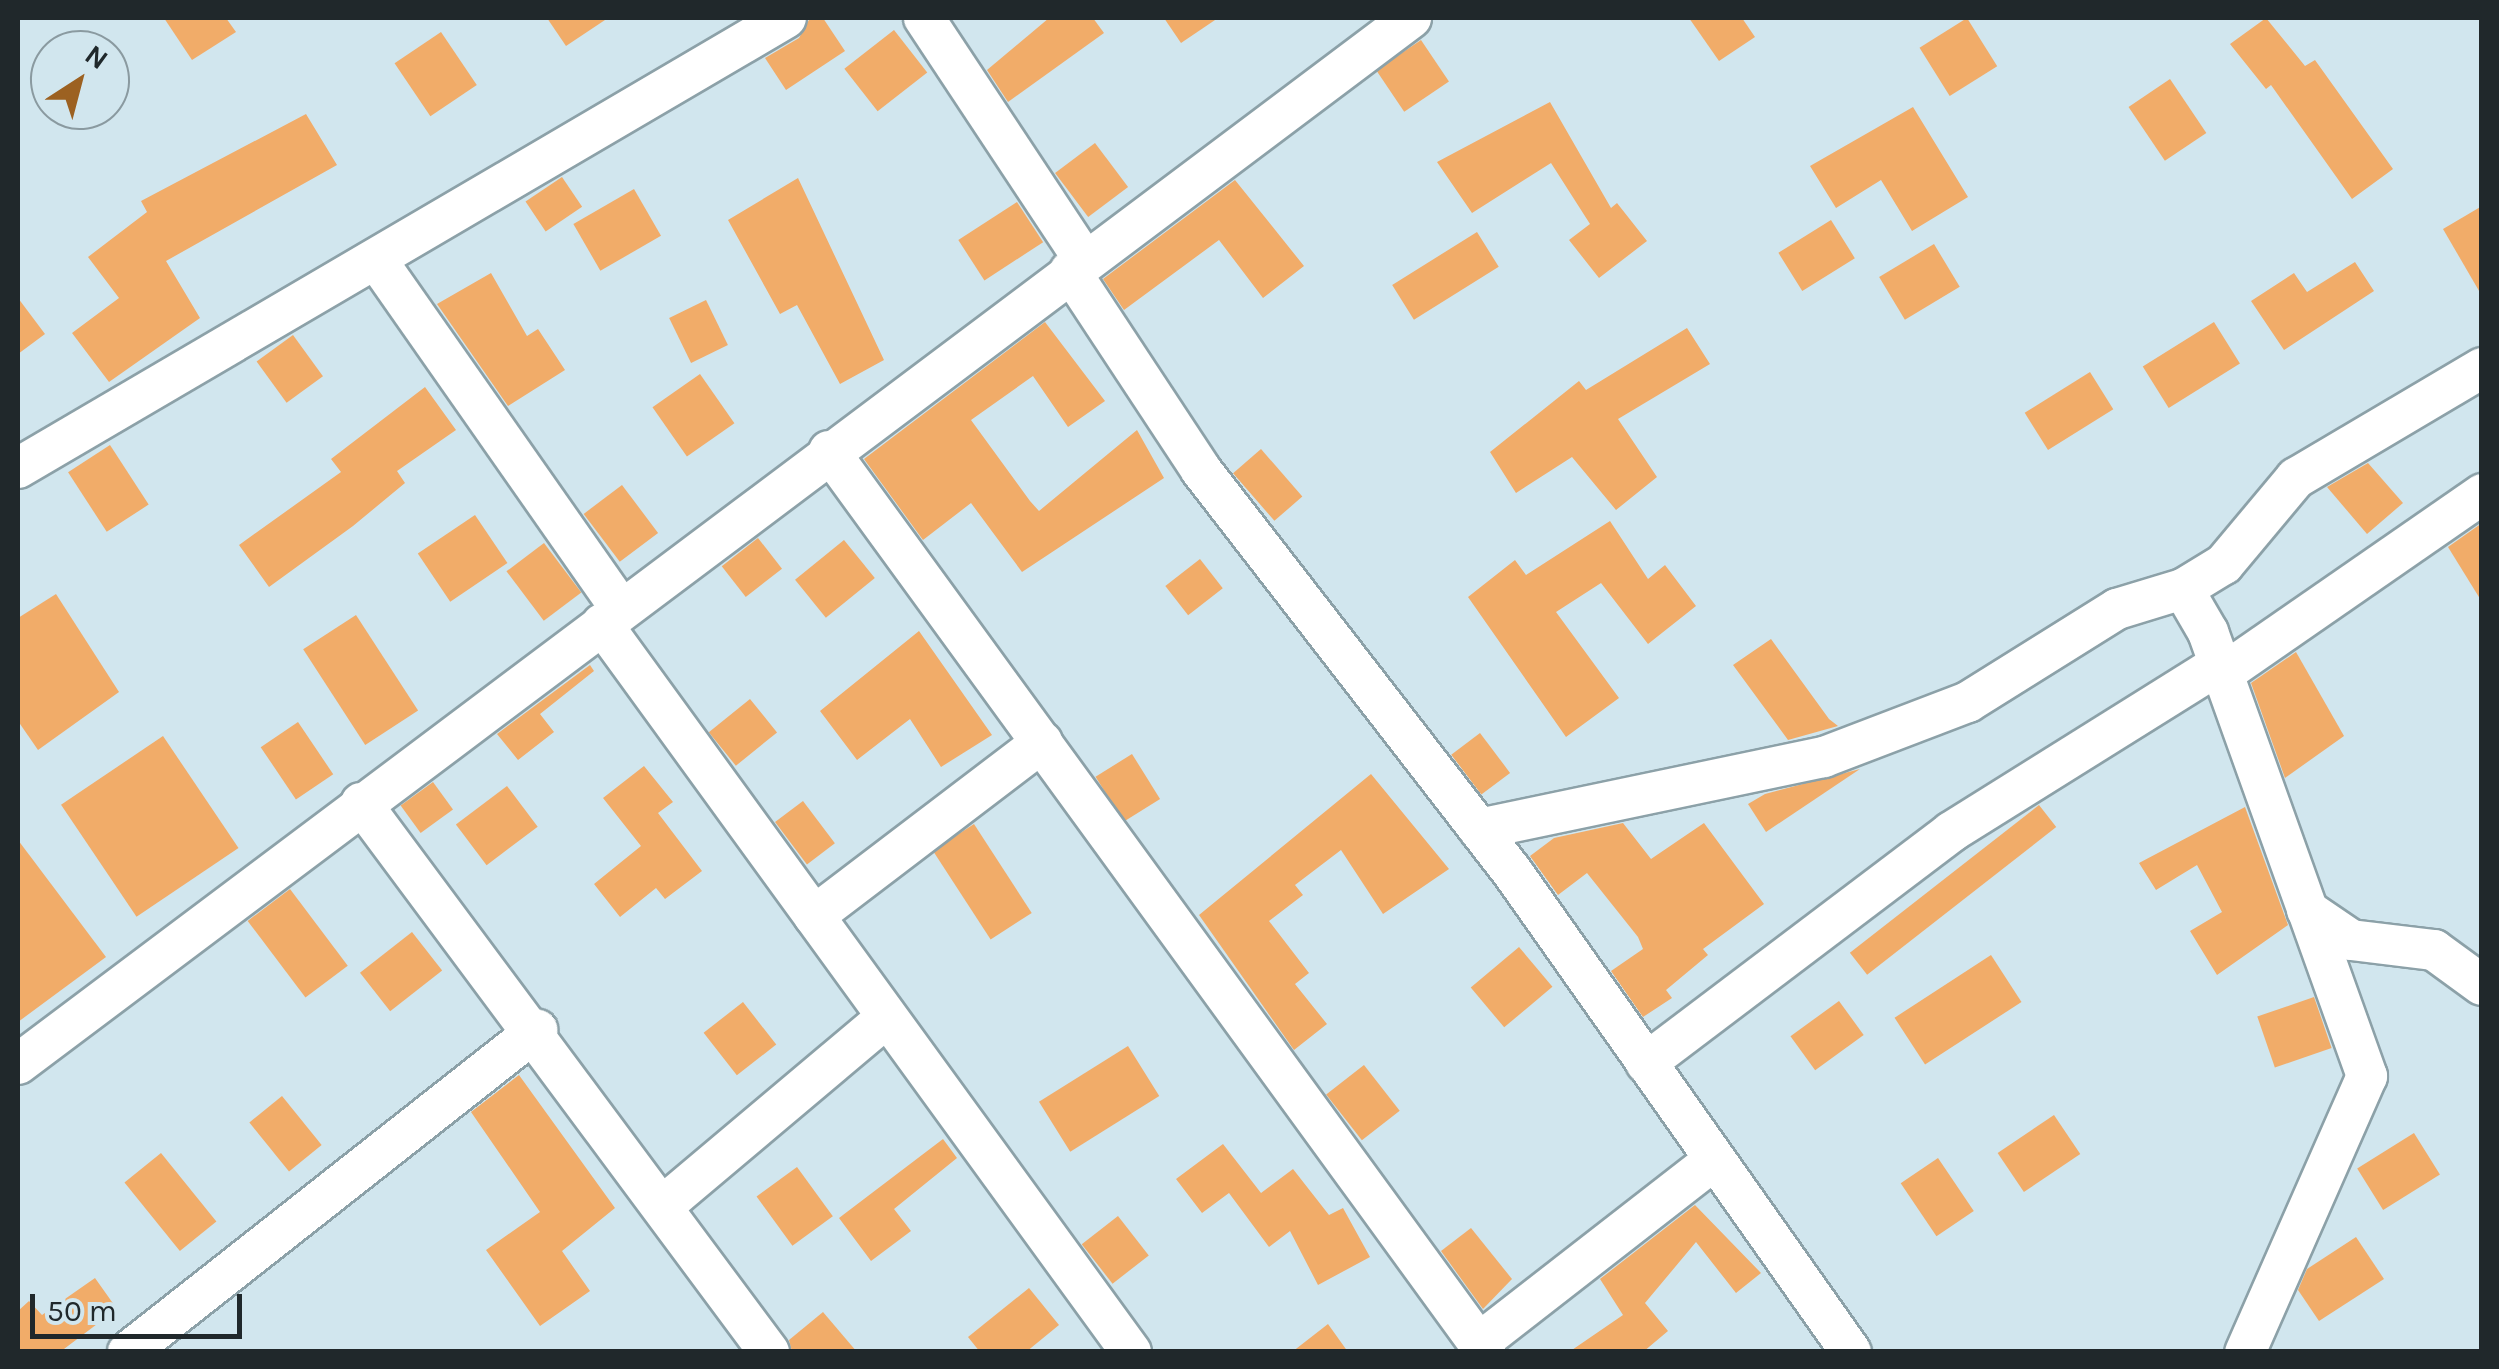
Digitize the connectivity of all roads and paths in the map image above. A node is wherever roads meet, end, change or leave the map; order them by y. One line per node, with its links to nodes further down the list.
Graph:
1 (786, 18): 4 (street)
2 (924, 18): 5 (street)
3 (1411, 18): 5 (street)
4 (378, 262): 8 (street); 12 (street)
5 (1077, 266): 7 (street); 16 (street)
6 (2482, 368): 10 (street)
7 (828, 451): 12 (street); 14 (street)
8 (18, 468)
9 (2482, 494): 13 (street)
10 (2224, 564): 11 (street); 13 (street)
11 (2184, 589): 13 (street); 16 (street)
12 (612, 617): 15 (street); 18 (street)
13 (2215, 658): 17 (street); 22 (street)
14 (1042, 742): 18 (street); 26 (street)
15 (361, 803): 21 (street); 23 (street)
16 (1478, 828): 22 (street)
17 (2306, 910): 19 (street); 31 (street)
18 (814, 916): 20 (street)
19 (2482, 984)
20 (886, 1018): 25 (street); 29 (street)
21 (538, 1030): 25 (street); 27 (street)
22 (1646, 1063): 24 (street)
23 (18, 1064)
24 (1714, 1160): 26 (street); 30 (street)
25 (664, 1205): 28 (street)
26 (1482, 1347)
27 (128, 1352)
28 (770, 1352)
29 (1130, 1352)
30 (1851, 1352)
31 (2246, 1352)

